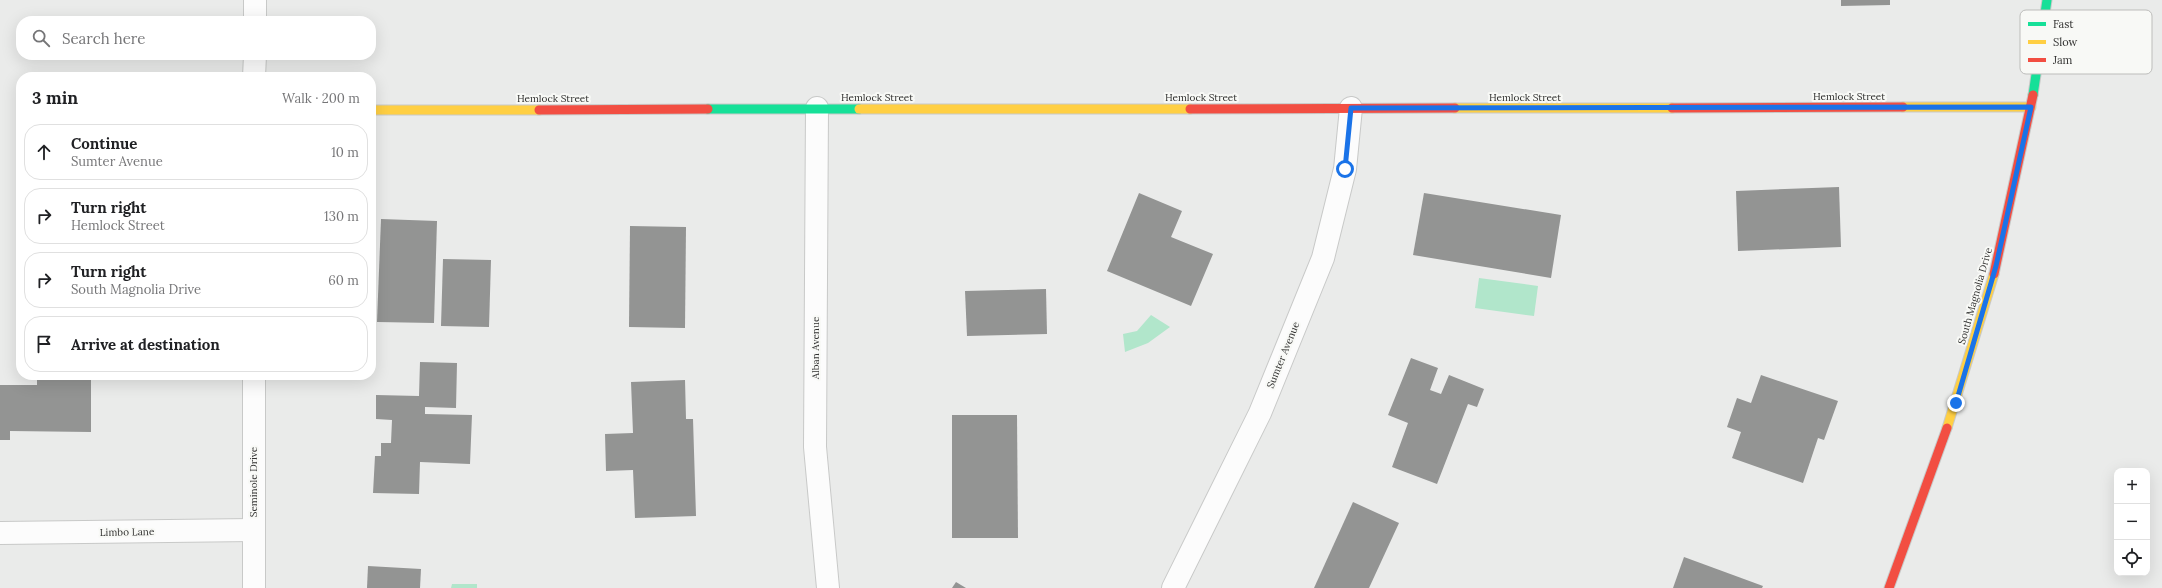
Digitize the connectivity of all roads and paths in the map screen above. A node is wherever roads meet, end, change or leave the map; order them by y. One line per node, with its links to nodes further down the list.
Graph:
1 (255, 0): 4 (street)
2 (2047, 0): 3 (street, South Magnolia Drive)
3 (2046, 10)
4 (255, 16)
5 (254, 60): 6 (street)
6 (254, 72)
7 (2036, 74): 8 (street, South Magnolia Drive)
8 (2031, 107): 10 (street, Hemlock Street); 18 (street, South Magnolia Drive)
9 (817, 108): 10 (street, Hemlock Street); 11 (street, Hemlock Street); 16 (street, Alban Avenue)
10 (1351, 108): 17 (street, Sumter Avenue)
11 (376, 110)
12 (254, 380): 13 (street, Seminole Drive)
13 (253, 530): 14 (street, Limbo Lane); 15 (street, Seminole Drive)
14 (0, 533)
15 (254, 588)
16 (828, 588)
17 (1173, 588)
18 (1889, 588)

